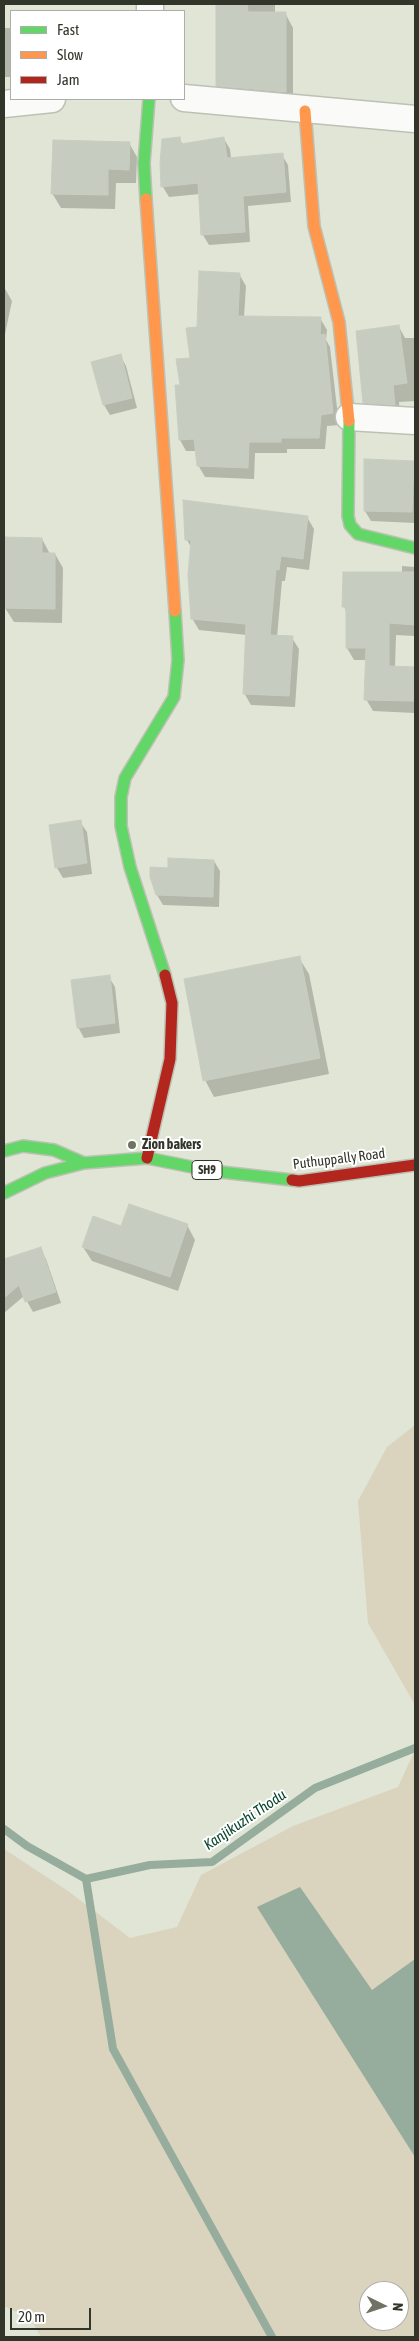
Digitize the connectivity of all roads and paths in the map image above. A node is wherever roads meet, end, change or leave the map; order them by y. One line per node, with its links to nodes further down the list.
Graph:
1 (185, 98): 5 (street)
2 (42, 100): 4 (street)
3 (149, 100): 11 (street)
4 (4, 104)
5 (305, 111): 6 (street); 7 (street)
6 (415, 119)
7 (349, 417): 8 (street); 9 (street)
8 (415, 421)
9 (415, 548)
10 (4, 1151): 12 (street)
11 (147, 1158): 12 (street, Puthuppally Road / SH9); 13 (street, Puthuppally Road / SH9)
12 (84, 1163): 14 (street, Puthuppally Road / SH9)
13 (415, 1165)
14 (4, 1193)

